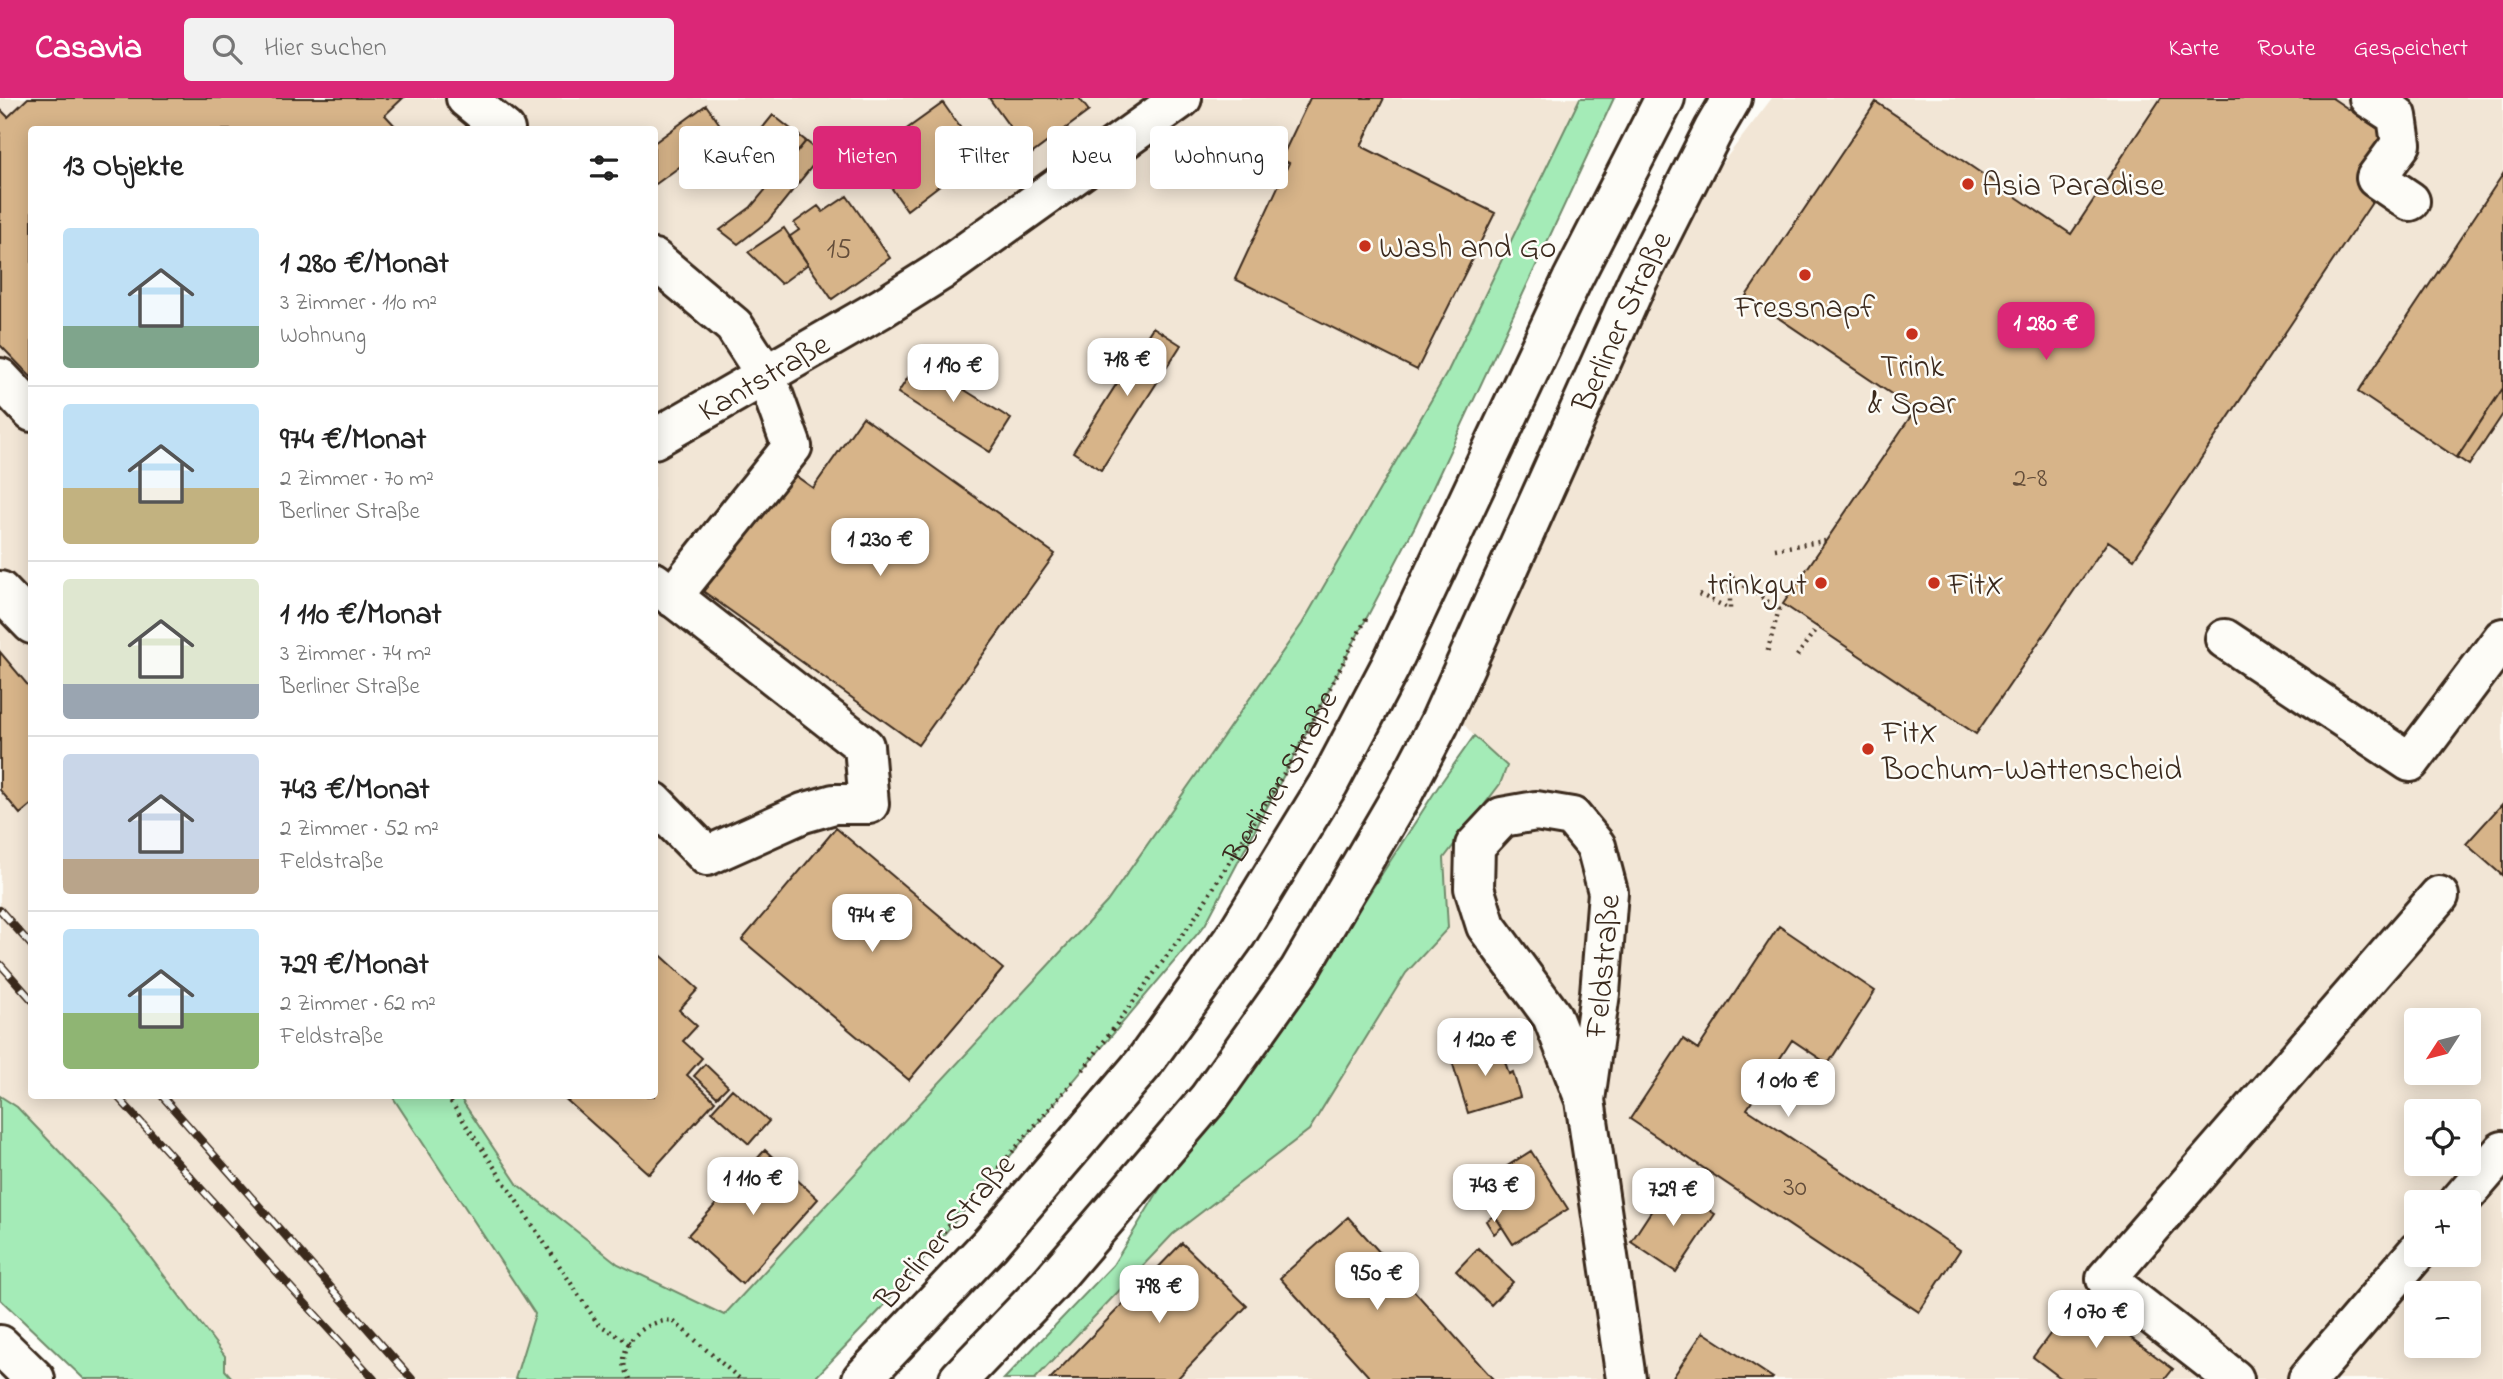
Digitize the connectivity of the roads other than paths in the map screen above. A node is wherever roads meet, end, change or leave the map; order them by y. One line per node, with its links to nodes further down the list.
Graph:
1 (466, 98): 6 (main road)
2 (1182, 98): 9 (main road, Kantstraße)
3 (1665, 98): 26 (main road, Berliner Straße)
4 (1732, 98): 27 (main road, Berliner Straße)
5 (2369, 98): 7 (main road)
6 (500, 126)
7 (2410, 201)
8 (658, 262): 9 (main road)
9 (766, 375): 12 (main road, Kantstraße); 13 (main road)
10 (0, 378): 11 (main road)
11 (28, 408)
12 (658, 437)
13 (663, 589): 18 (main road)
14 (0, 591): 15 (main road)
15 (28, 620)
16 (2503, 638): 17 (main road)
17 (2225, 639)
18 (658, 807)
19 (2439, 896): 29 (main road)
20 (1585, 1100): 20 (main road, Feldstraße); 28 (main road, Feldstraße)
21 (2503, 1151): 22 (main road)
22 (2469, 1190)
23 (2404, 1267): 30 (main road)
24 (0, 1345): 25 (main road)
25 (33, 1377)
26 (862, 1379)
27 (959, 1379)
28 (1626, 1379)
29 (2234, 1379)
30 (2308, 1379)

